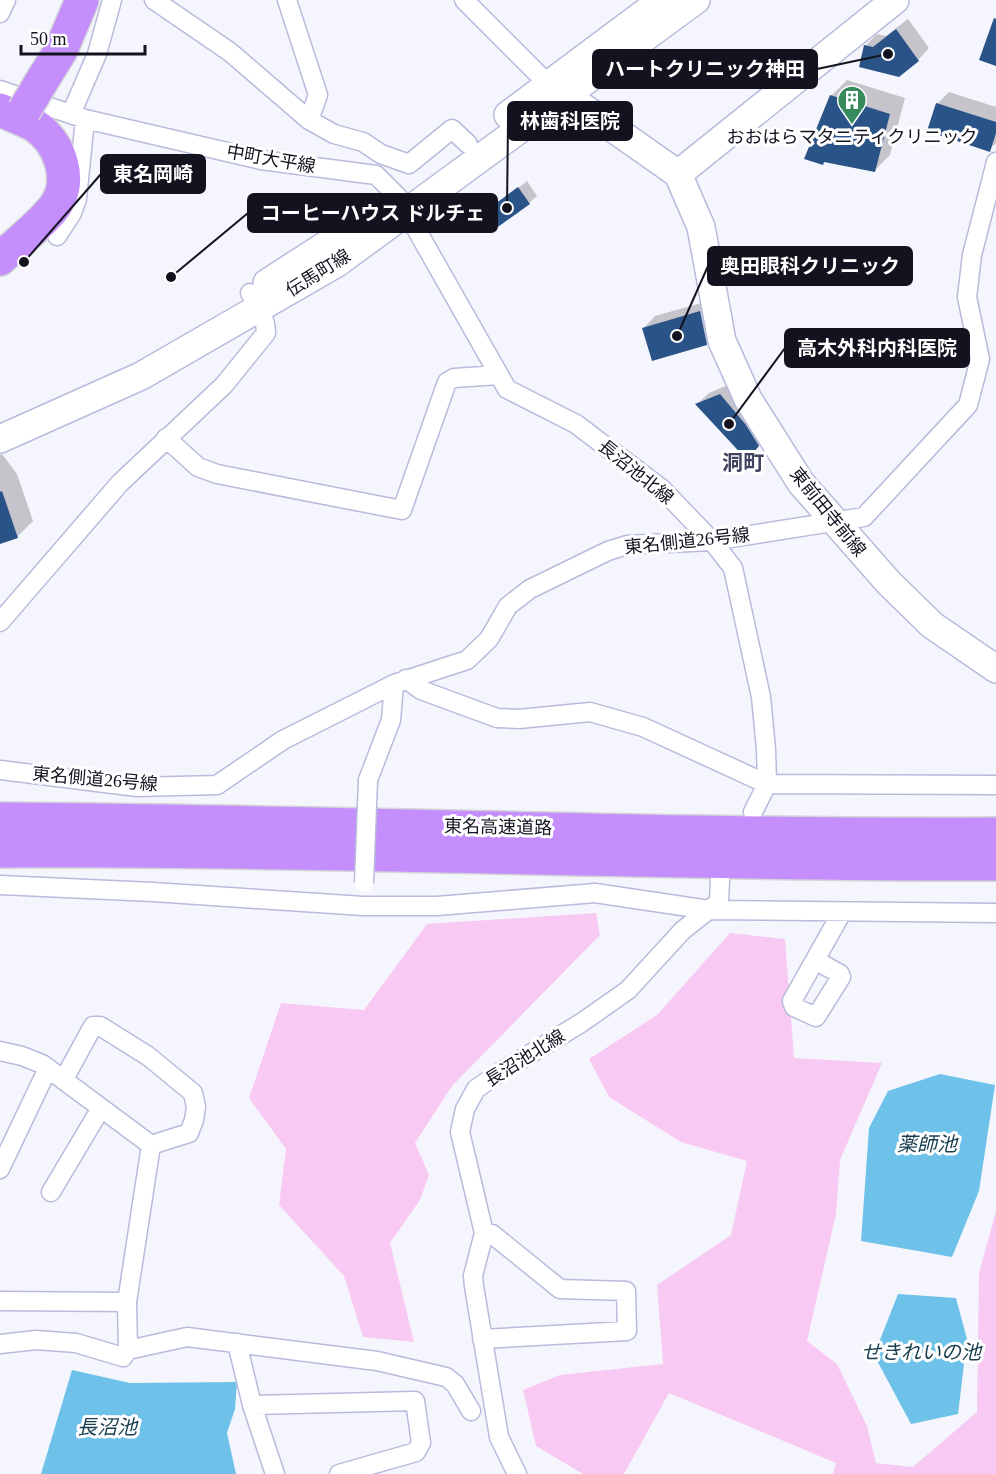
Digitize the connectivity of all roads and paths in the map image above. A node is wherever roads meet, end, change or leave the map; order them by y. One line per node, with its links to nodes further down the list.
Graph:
1 (6, 0): 11 (street)
2 (59, 0): 12 (highway)
3 (82, 0): 12 (highway)
4 (112, 0): 14 (street)
5 (154, 0): 15 (street)
6 (287, 0): 15 (street)
7 (464, 0): 13 (street)
8 (662, 0): 13 (street, 伝馬町線)
9 (696, 0): 13 (street, 伝馬町線)
10 (895, 0): 19 (street)
11 (0, 13)
12 (20, 84): 14 (street, 中町大平線); 16 (highway)
13 (558, 90): 17 (street, 伝馬町線); 19 (street); 20 (street, 伝馬町線)
14 (78, 116): 20 (street, 中町大平線); 21 (street)
15 (309, 120): 17 (street)
16 (2, 122): 22 (highway)
17 (468, 144): 20 (street, 伝馬町線)
18 (996, 162): 28 (street, 東名側道26号線)
19 (678, 174): 28 (street, 東前田寺前線)
20 (403, 204): 23 (street, 伝馬町線); 24 (street, 長沼池北線)
21 (57, 236)
22 (0, 259)
23 (255, 300): 25 (street, 伝馬町線); 26 (street); 27 (street, 伝馬町線)
24 (499, 375): 26 (street); 29 (street, 長沼池北線)
25 (0, 420)
26 (166, 438): 30 (street)
27 (0, 439)
28 (835, 523): 29 (street, 東名側道26号線); 31 (street, 東前田寺前線)
29 (712, 541): 32 (street, 東名側道26号線); 34 (street, 長沼池北線)
30 (0, 622)
31 (996, 669)
32 (400, 681): 33 (street, 東名側道26号線); 34 (street); 43 (street, bridge)
33 (0, 770)
34 (767, 784): 35 (street); 36 (street)
35 (996, 785)
36 (753, 812)
37 (0, 819): 38 (highway, 東名高速道路)
38 (996, 834)
39 (0, 851): 40 (highway, 東名高速道路)
40 (996, 864)
41 (720, 880): 44 (street)
42 (0, 885): 43 (street)
43 (363, 906): 44 (street)
44 (709, 910): 45 (street); 55 (street, 長沼池北線)
45 (842, 912): 46 (street); 47 (street)
46 (996, 913)
47 (815, 960)
48 (0, 1051): 49 (street)
49 (48, 1068): 50 (street); 53 (street)
50 (64, 1079): 51 (street); 52 (street)
51 (101, 1108): 52 (street); 54 (street)
52 (151, 1145): 57 (street)
53 (0, 1169)
54 (51, 1192)
55 (484, 1233): 58 (street, 長沼池北線); 58 (street)
56 (0, 1301): 57 (street)
57 (127, 1302): 61 (street)
58 (482, 1339): 66 (street, 長沼池北線)
59 (237, 1342): 61 (street); 62 (street); 63 (street)
60 (0, 1344): 61 (street)
61 (128, 1350)
62 (252, 1405): 64 (street); 65 (street)
63 (471, 1411)
64 (275, 1474)
65 (339, 1474)
66 (516, 1474)

